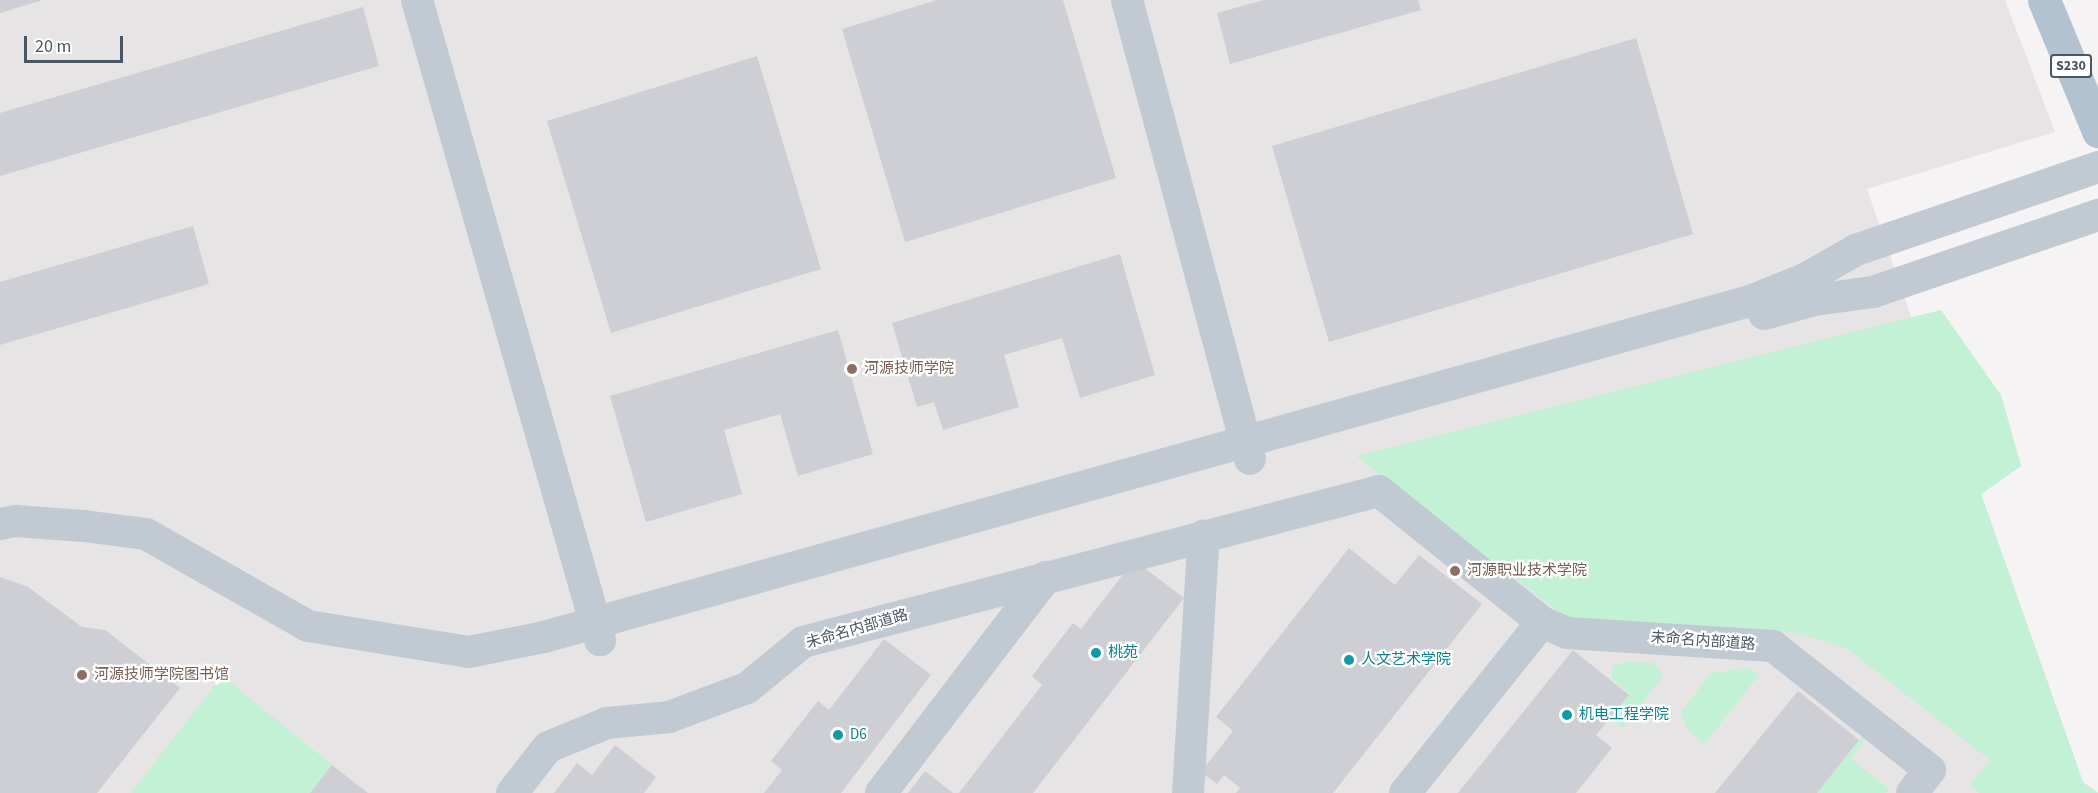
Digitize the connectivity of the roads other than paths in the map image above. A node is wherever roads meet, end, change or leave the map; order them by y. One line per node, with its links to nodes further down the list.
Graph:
1 (417, 0): 13 (street)
2 (1127, 0): 7 (street)
3 (2044, 0): 4 (main road, S230)
4 (2098, 131)
5 (2098, 167): 7 (street)
6 (2098, 215): 7 (street)
7 (1248, 450): 13 (street)
8 (0, 524): 13 (street)
9 (1204, 536): 11 (street, 未命名内部道路); 12 (street, 未命名内部道路); 18 (street)
10 (0, 545): 13 (street)
11 (1034, 581): 15 (street, 未命名内部道路); 16 (street); 17 (street)
12 (1542, 622): 14 (street, 未命名内部道路); 19 (street)
13 (598, 631)
14 (1921, 775): 20 (street)
15 (512, 793)
16 (860, 793)
17 (881, 793)
18 (1188, 793)
19 (1404, 793)
20 (1894, 793)

